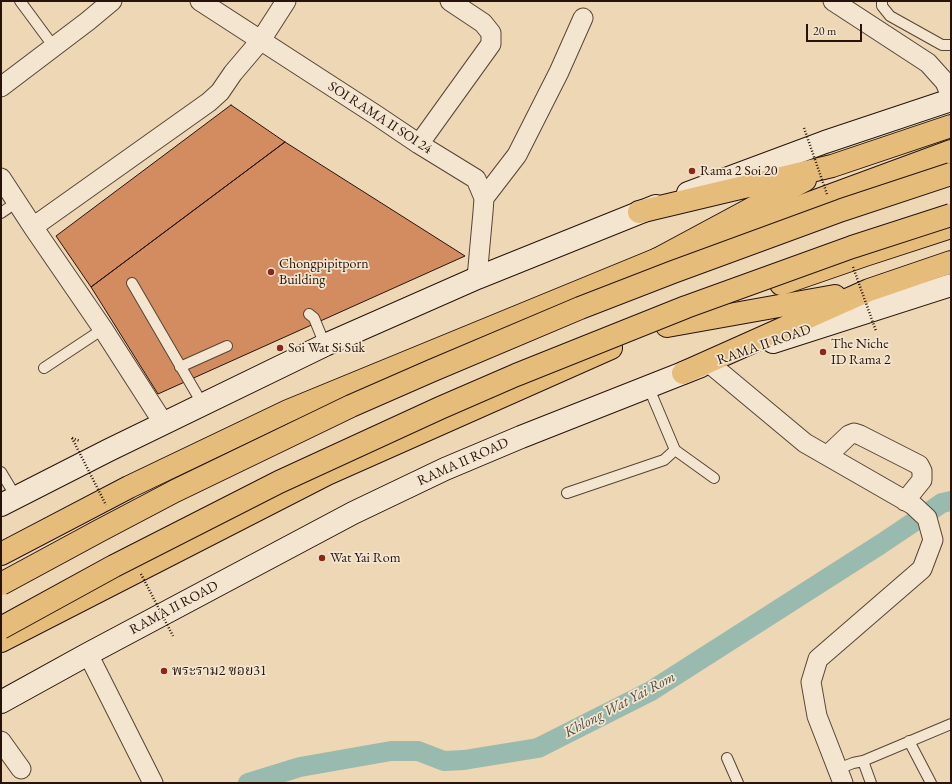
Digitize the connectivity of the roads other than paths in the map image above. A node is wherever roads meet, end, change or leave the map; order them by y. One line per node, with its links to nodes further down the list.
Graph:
1 (20, 1): 12 (lane)
2 (112, 1): 12 (street)
3 (200, 1): 10 (street, SOI RAMA II SOI 24)
4 (286, 1): 10 (street)
5 (450, 1): 17 (street)
6 (832, 1): 8 (street)
7 (882, 1): 11 (lane)
8 (852, 6): 14 (street)
9 (583, 18): 22 (street)
10 (261, 40): 17 (street, SOI RAMA II SOI 24); 27 (street)
11 (951, 45)
12 (54, 47): 13 (street)
13 (1, 87)
14 (951, 96)
15 (951, 100): 24 (main road)
16 (951, 126): 19 (highway)
17 (419, 144): 22 (street, SOI RAMA II SOI 24)
18 (951, 151): 29 (highway)
19 (832, 166): 24 (highway); 29 (highway)
20 (951, 174): 55 (highway, bridge)
21 (1, 178): 23 (street)
22 (484, 198): 31 (street, SOI RAMA II SOI 24)
23 (17, 202): 25 (lane); 27 (street)
24 (639, 212): 31 (main road)
25 (1, 213)
26 (951, 215): 56 (highway, bridge)
27 (33, 227): 37 (street)
28 (951, 227): 36 (highway)
29 (658, 259): 54 (highway)
30 (951, 262): 34 (highway)
31 (477, 278): 38 (main road)
32 (132, 283): 41 (lane)
33 (951, 285): 40 (main road, RAMA II ROAD)
34 (869, 290): 36 (highway); 43 (highway)
35 (309, 314): 38 (lane)
36 (667, 326): 57 (highway)
37 (103, 329): 42 (lane); 46 (street)
38 (325, 345): 45 (main road)
39 (227, 346): 41 (lane)
40 (709, 363): 43 (main road, RAMA II ROAD); 48 (street)
41 (180, 367): 45 (lane)
42 (44, 368)
43 (684, 373): 44 (main road, RAMA II ROAD)
44 (648, 386): 47 (lane); 58 (main road, RAMA II ROAD)
45 (203, 405): 46 (main road)
46 (164, 424): 52 (main road)
47 (675, 450): 50 (lane); 51 (lane)
48 (828, 455): 53 (street); 53 (street)
49 (1, 472): 52 (lane)
50 (714, 478)
51 (567, 493)
52 (8, 501)
53 (909, 503): 66 (street)
54 (1, 554)
55 (1, 584)
56 (1, 628)
57 (1, 641)
58 (88, 654): 59 (main road, RAMA II ROAD); 67 (street)
59 (1, 702)
60 (951, 724): 62 (lane)
61 (1, 741): 65 (street)
62 (909, 741): 64 (lane); 70 (lane)
63 (727, 758): 68 (lane)
64 (863, 761): 66 (lane); 69 (lane)
65 (21, 769)
66 (841, 776)
67 (153, 783)
68 (738, 783)
69 (871, 783)
70 (931, 783)

